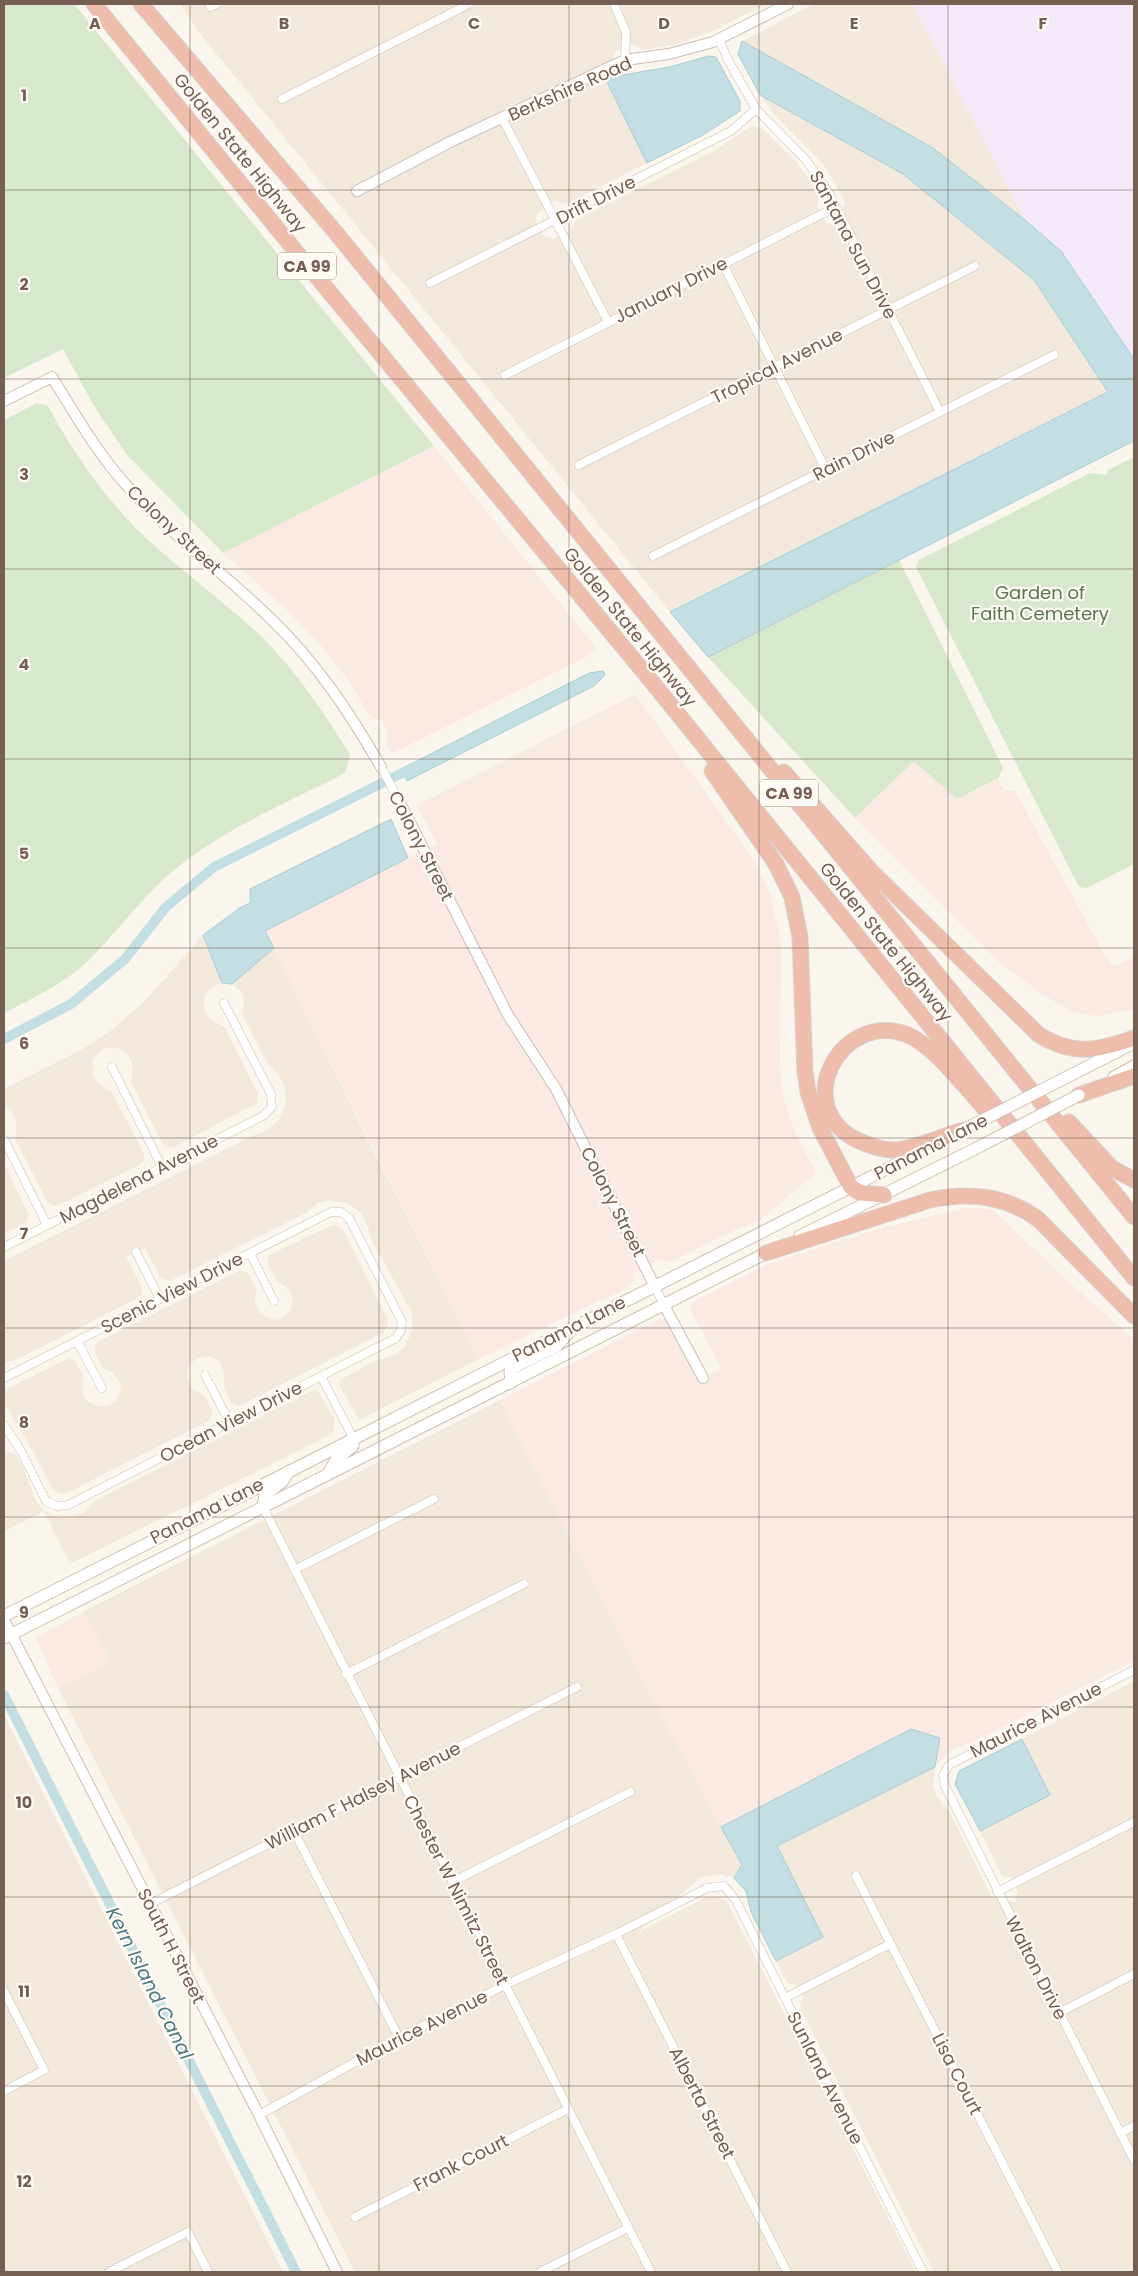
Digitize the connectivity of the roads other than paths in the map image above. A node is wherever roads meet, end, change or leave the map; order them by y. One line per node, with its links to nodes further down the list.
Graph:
1 (94, 4): 28 (highway, Golden State Highway / CA 99)
2 (141, 4): 27 (highway, Golden State Highway / CA 99)
3 (469, 4): 8 (street)
4 (614, 4): 7 (street)
5 (788, 4): 6 (street, Berkshire Road)
6 (719, 39): 7 (street, Berkshire Road); 9 (street, Santana Sun Drive)
7 (625, 60): 10 (street, Berkshire Road)
8 (282, 99)
9 (756, 109): 12 (street, Santana Sun Drive); 13 (street, Drift Drive)
10 (502, 118): 11 (street, Berkshire Road); 13 (street)
11 (357, 191)
12 (836, 207): 14 (street, January Drive); 17 (street, Santana Sun Drive)
13 (556, 220): 16 (street, Drift Drive); 18 (street)
14 (723, 264): 18 (street, January Drive); 20 (street)
15 (974, 266): 17 (street, Tropical Avenue)
16 (430, 283)
17 (888, 310): 20 (street, Tropical Avenue); 23 (street, Santana Sun Drive)
18 (608, 322): 21 (street, January Drive)
19 (1054, 355): 23 (street, Rain Drive)
20 (774, 367): 24 (street, Tropical Avenue); 25 (street)
21 (505, 375)
22 (4, 401): 29 (street, Colony Street)
23 (940, 412): 25 (street, Rain Drive)
24 (580, 465)
25 (826, 470): 26 (street, Rain Drive)
26 (653, 556)
27 (678, 657): 32 (highway, Golden State Highway / CA 99); 33 (highway)
28 (648, 677): 43 (highway); 45 (highway, Golden State Highway / CA 99)
29 (381, 767): 30 (street, Colony Street)
30 (396, 795): 53 (street, Colony Street)
31 (224, 1004): 41 (street, Magdelena Avenue)
32 (967, 1013): 42 (highway); 46 (highway, Golden State Highway / CA 99)
33 (1134, 1038)
34 (1134, 1043): 39 (main road, Panama Lane, bridge)
35 (1134, 1066): 38 (main road, Panama Lane)
36 (112, 1067): 41 (street)
37 (1134, 1076): 38 (highway)
38 (1079, 1095): 44 (main road, Panama Lane, bridge)
39 (963, 1130): 43 (main road, Panama Lane); 45 (highway)
40 (4, 1139): 47 (street)
41 (162, 1167): 47 (street, Magdelena Avenue)
42 (1134, 1180)
43 (851, 1187): 44 (highway); 53 (main road, Panama Lane)
44 (884, 1195): 51 (main road, Panama Lane)
45 (1082, 1214): 52 (highway, Golden State Highway / CA 99)
46 (1134, 1217)
47 (47, 1225): 48 (street, Magdelena Avenue)
48 (4, 1248)
49 (136, 1252): 54 (street)
50 (250, 1253): 54 (street, Scenic View Drive); 55 (street); 59 (street, Scenic View Drive)
51 (766, 1253): 56 (main road, Panama Lane); 57 (highway)
52 (1134, 1278)
53 (654, 1285): 56 (street, Colony Street); 58 (main road, Panama Lane)
54 (160, 1299): 60 (street, Scenic View Drive)
55 (274, 1301)
56 (664, 1305): 64 (street, Colony Street); 65 (main road, Panama Lane)
57 (1134, 1316)
58 (576, 1325): 65 (main road); 70 (main road, Panama Lane)
59 (401, 1330): 62 (street, Ocean View Drive)
60 (77, 1341): 63 (street, Scenic View Drive); 66 (street)
61 (205, 1375): 67 (street)
62 (321, 1376): 67 (street, Ocean View Drive); 70 (street)
63 (4, 1378)
64 (703, 1378)
65 (511, 1383): 73 (main road, Panama Lane)
66 (102, 1388)
67 (230, 1423): 69 (street, Ocean View Drive)
68 (4, 1425): 69 (street)
69 (12, 1438): 71 (street)
70 (353, 1438): 72 (main road, Panama Lane); 73 (main road)
71 (4, 1443)
72 (290, 1469): 75 (main road); 78 (main road, Panama Lane)
73 (328, 1474): 75 (main road, Panama Lane)
74 (434, 1499): 76 (street)
75 (263, 1507): 76 (street, Chester W Nimitz Street); 80 (main road, Panama Lane)
76 (294, 1570): 82 (street, Chester W Nimitz Street)
77 (524, 1584): 82 (street)
78 (4, 1616)
79 (4, 1620): 80 (street, South H Street)
80 (7, 1636): 93 (street, South H Street)
81 (1134, 1670): 84 (street, Maurice Avenue)
82 (346, 1674): 85 (street, Chester W Nimitz Street)
83 (576, 1687): 85 (street, William F Halsey Avenue)
84 (943, 1775): 92 (street, Walton Drive)
85 (399, 1778): 88 (street, William F Halsey Avenue); 90 (street, Chester W Nimitz Street)
86 (630, 1792): 90 (street)
87 (1134, 1822): 92 (street)
88 (294, 1831): 93 (street, William F Halsey Avenue); 101 (street)
89 (856, 1876): 95 (street, Lisa Court)
90 (452, 1882): 97 (street, Chester W Nimitz Street)
91 (724, 1886): 94 (street, Maurice Avenue); 99 (street, Sunland Avenue)
92 (997, 1892): 100 (street, Walton Drive)
93 (150, 1904): 104 (street, South H Street)
94 (616, 1934): 97 (street, Maurice Avenue); 115 (street, Alberta Street)
95 (890, 1944): 99 (street); 117 (street, Lisa Court)
96 (1134, 1974): 100 (street)
97 (505, 1985): 101 (street, Maurice Avenue); 103 (street, Chester W Nimitz Street)
98 (4, 1991): 102 (street)
99 (785, 1998): 116 (street, Sunland Avenue)
100 (1059, 2012): 106 (street, Walton Drive)
101 (399, 2038): 104 (street, Maurice Avenue)
102 (4, 2091)
103 (568, 2109): 108 (street, Frank Court); 109 (street, Chester W Nimitz Street)
104 (258, 2115): 112 (street, South H Street)
105 (1134, 2126): 106 (street)
106 (1120, 2133): 107 (street, Walton Drive)
107 (1134, 2160)
108 (355, 2217)
109 (628, 2228): 113 (street); 114 (street, Chester W Nimitz Street)
110 (109, 2272): 111 (street)
111 (208, 2272)
112 (337, 2272)
113 (540, 2272)
114 (651, 2272)
115 (787, 2272)
116 (922, 2272)
117 (1058, 2272)

